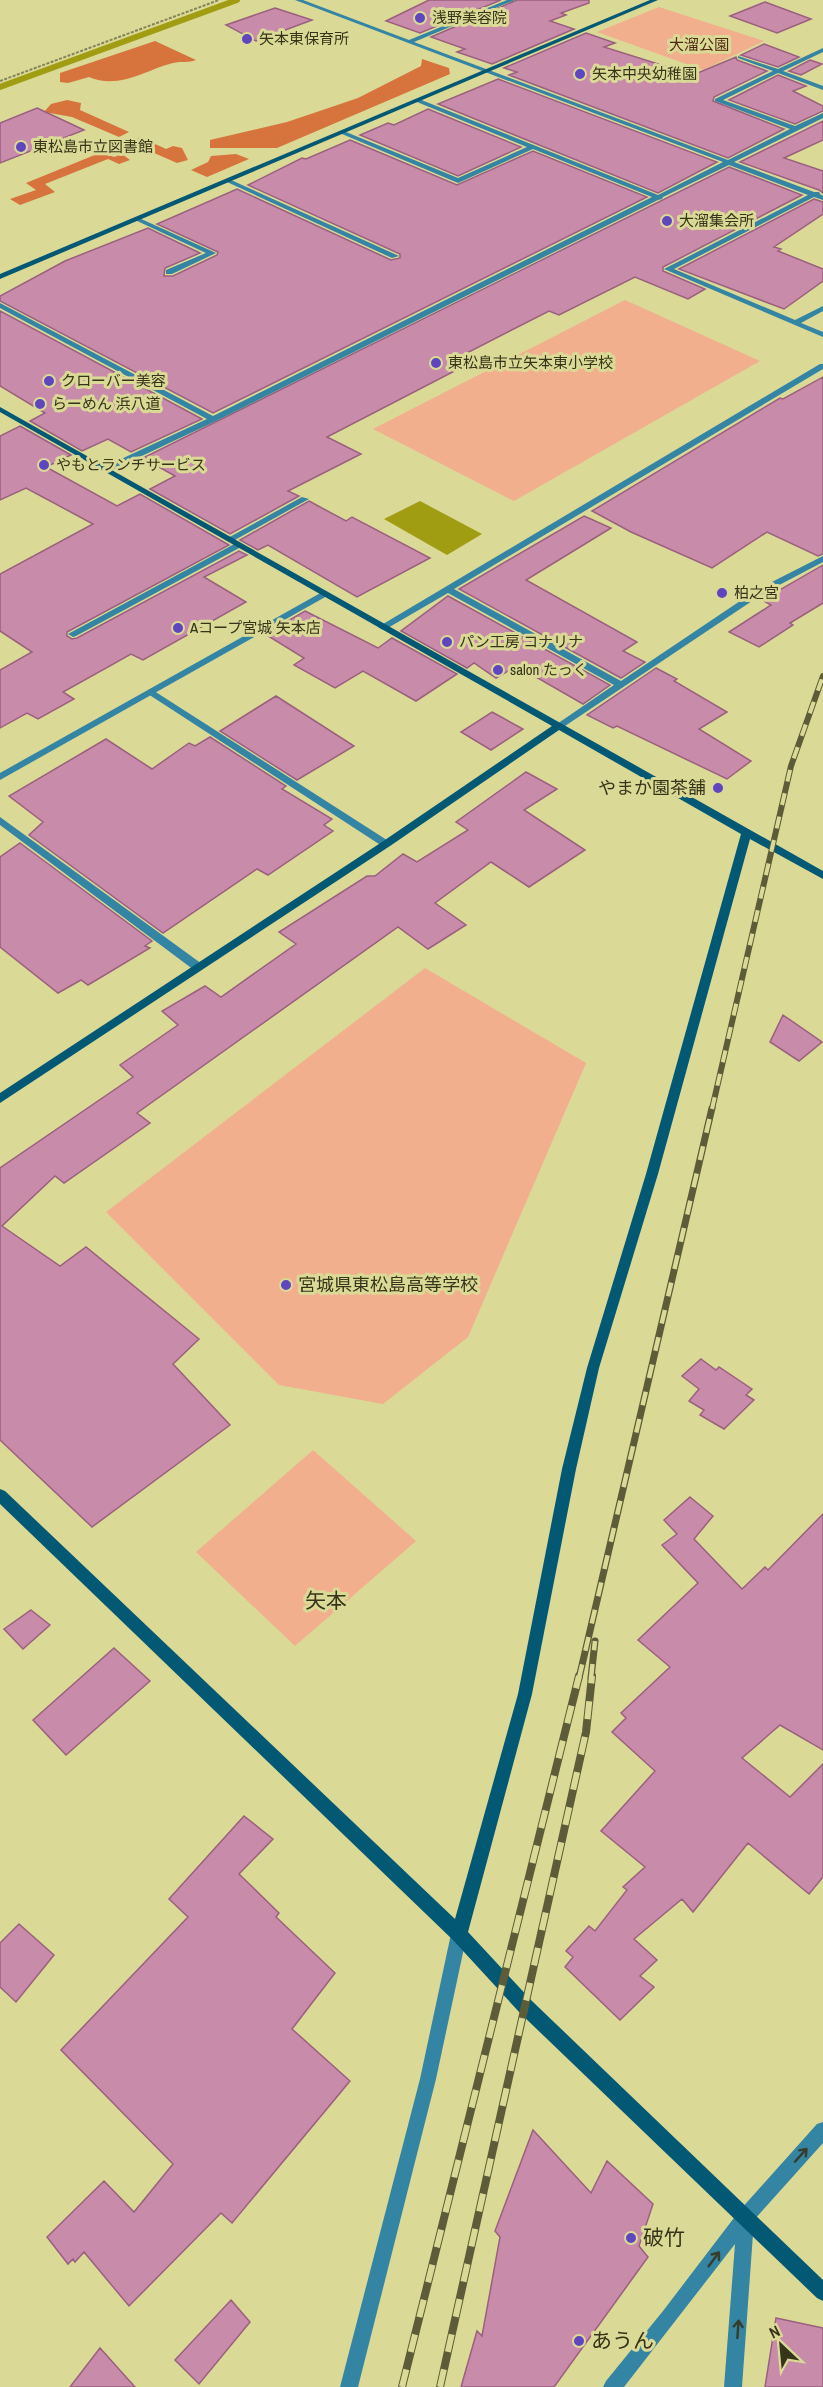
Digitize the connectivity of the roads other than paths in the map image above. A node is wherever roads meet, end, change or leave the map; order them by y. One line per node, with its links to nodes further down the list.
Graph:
1 (298, 0): 4 (street)
2 (512, 0): 4 (street)
3 (655, 0): 8 (street)
4 (408, 42): 8 (street)
5 (823, 50): 7 (street)
6 (740, 57): 7 (street)
7 (778, 71): 9 (street); 12 (street)
8 (488, 72): 10 (street); 15 (street)
9 (823, 88)
10 (419, 101): 13 (street); 14 (street)
11 (823, 116): 12 (street)
12 (796, 129): 15 (street)
13 (344, 133): 14 (street); 16 (street)
14 (533, 147): 19 (street)
15 (729, 162): 18 (street); 19 (street)
16 (229, 181): 21 (street); 22 (street)
17 (823, 190): 18 (street)
18 (813, 195): 20 (street); 27 (street)
19 (660, 198): 31 (street)
20 (823, 198)
21 (137, 219): 23 (street); 24 (street)
22 (395, 256)
23 (169, 272)
24 (0, 277)
25 (0, 305): 31 (street)
26 (823, 308): 27 (street)
27 (796, 323): 28 (street)
28 (823, 335)
29 (823, 366): 36 (street)
30 (0, 409): 32 (street)
31 (213, 419): 32 (street)
32 (107, 470): 34 (street)
33 (305, 499): 34 (street)
34 (234, 542): 37 (street); 39 (street)
35 (823, 559): 40 (street)
36 (447, 589): 38 (street); 40 (street)
37 (324, 594): 38 (street); 41 (street)
38 (383, 627): 42 (street)
39 (73, 634)
40 (620, 684): 42 (street)
41 (151, 692): 43 (street); 46 (street)
42 (559, 726): 45 (street); 46 (street)
43 (0, 777)
44 (0, 820): 48 (street)
45 (746, 833): 47 (street); 51 (street)
46 (386, 844): 48 (street)
47 (823, 876)
48 (198, 967): 49 (street)
49 (0, 1099)
50 (0, 1495): 51 (street)
51 (459, 1934): 53 (street); 55 (street)
52 (823, 2130): 53 (street, one-way to 52)
53 (746, 2216): 54 (street); 56 (street, one-way to 53); 57 (street, one-way to 53)
54 (823, 2292)
55 (349, 2387)
56 (612, 2387)
57 (733, 2387)

